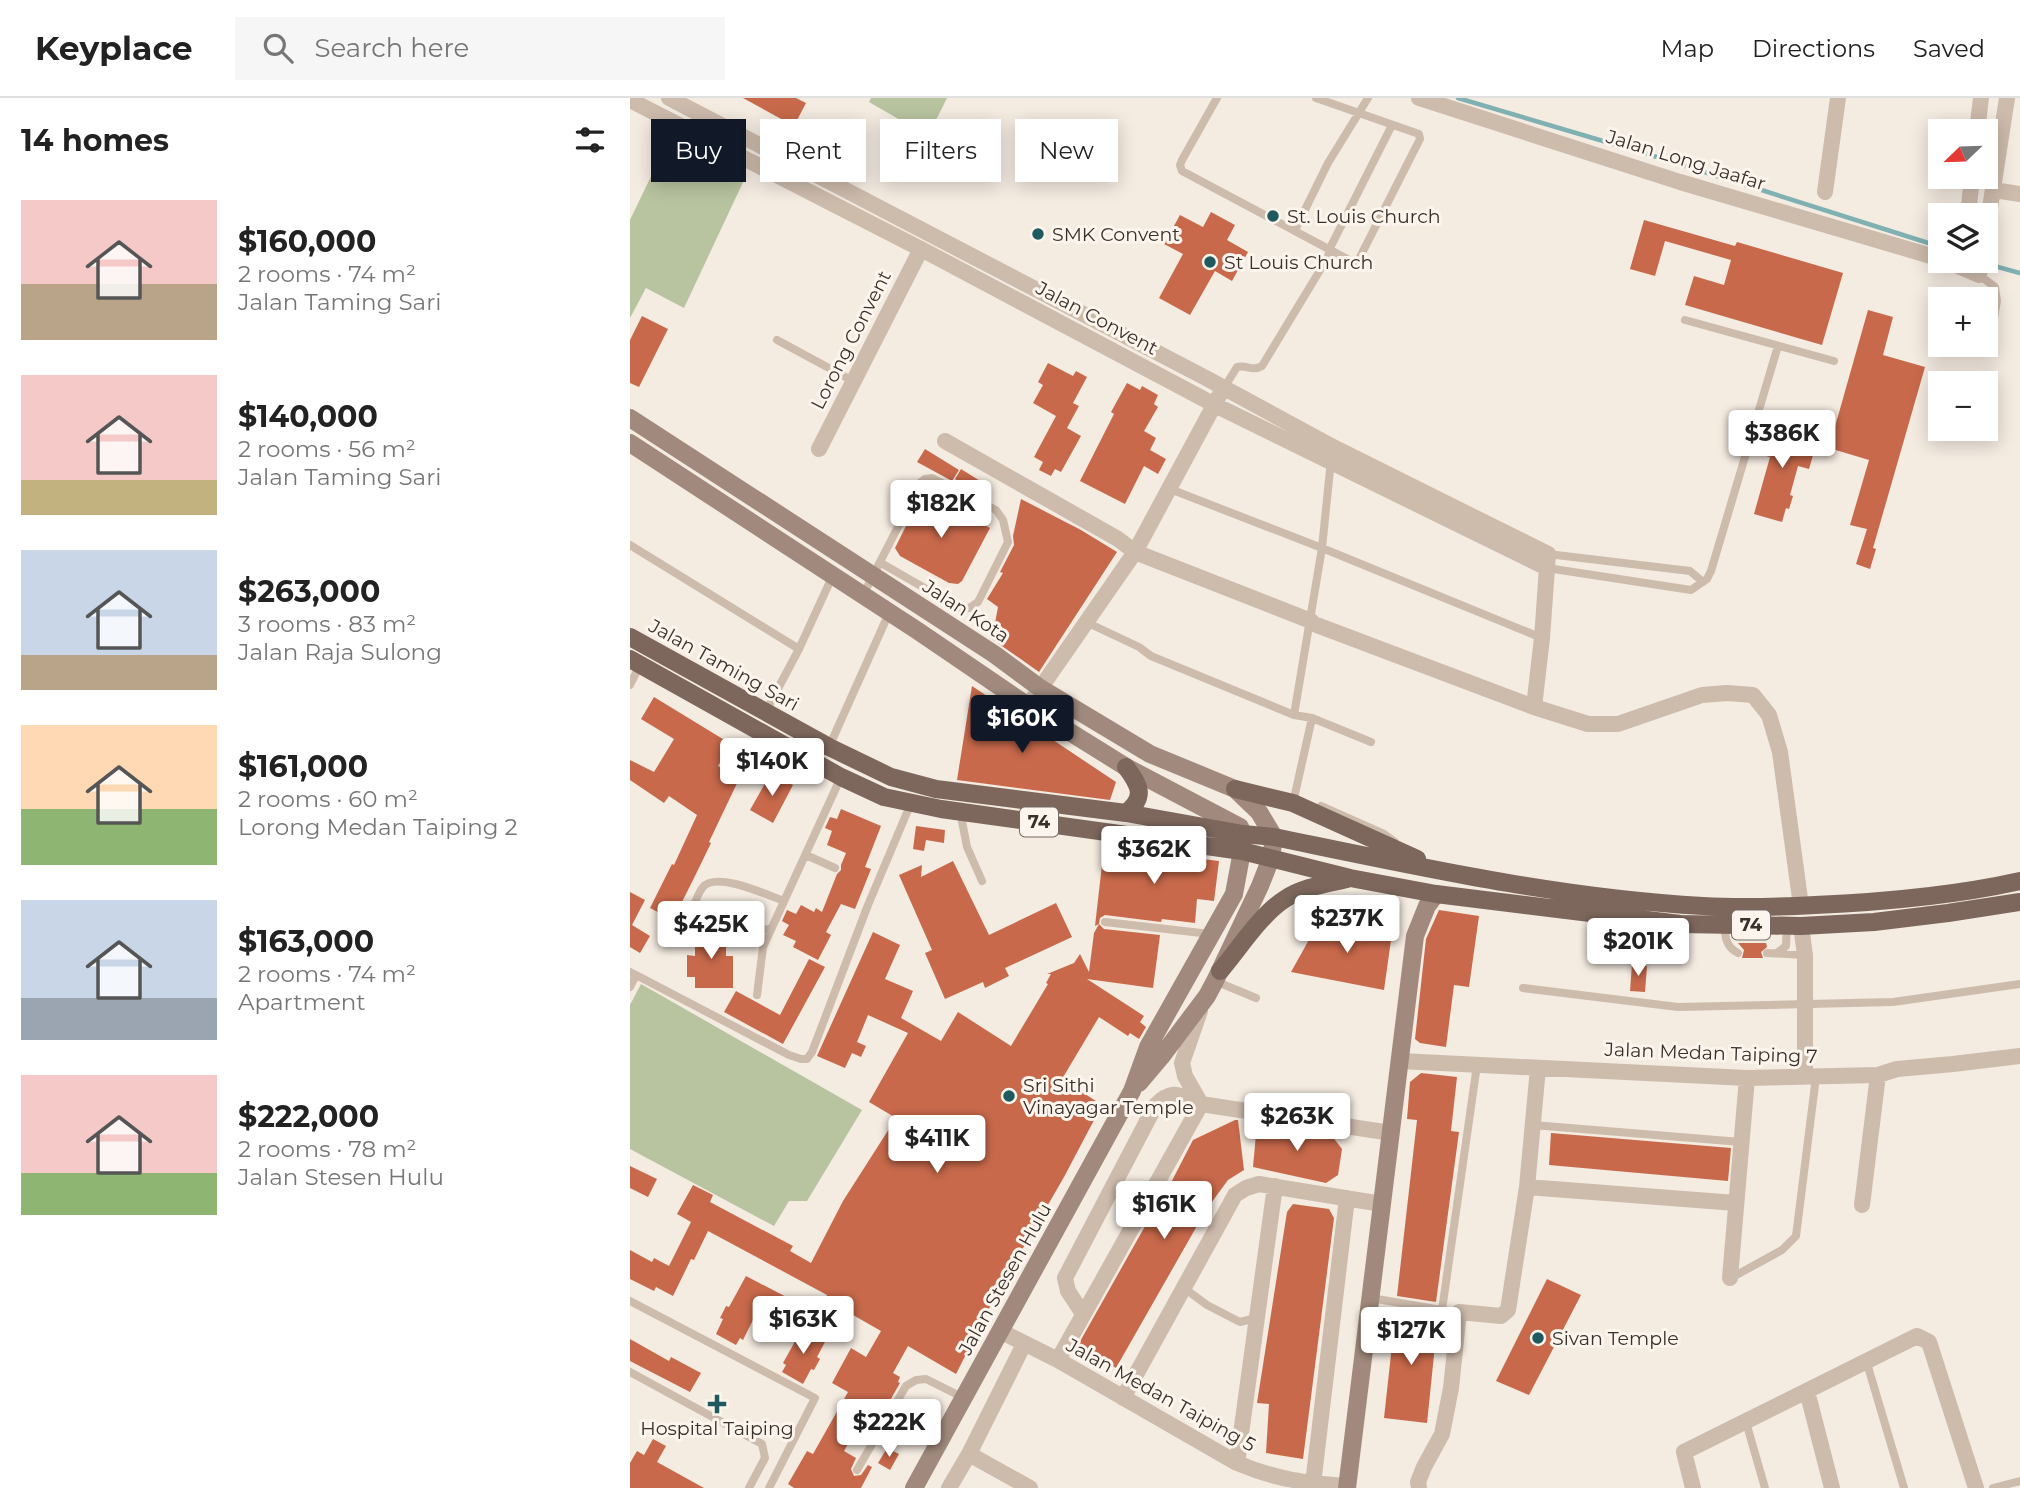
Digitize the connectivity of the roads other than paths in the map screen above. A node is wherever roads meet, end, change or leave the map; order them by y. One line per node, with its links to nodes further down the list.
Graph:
1 (669, 98): 26 (street, Jalan Convent)
2 (1217, 98): 17 (lane)
3 (1316, 98): 10 (lane)
4 (1368, 98): 10 (lane)
5 (1419, 98): 20 (street, Jalan Long Jaafar)
6 (1839, 98): 14 (street)
7 (1981, 98): 11 (street)
8 (2007, 98): 13 (street)
9 (630, 100): 19 (street, Jalan Convent)
10 (1359, 112): 12 (lane); 17 (lane)
11 (1978, 119)
12 (1392, 125): 18 (lane); 18 (lane)
13 (1994, 190): 15 (street); 16 (street)
14 (1825, 191)
15 (2020, 194)
16 (1992, 203)
17 (1295, 230): 18 (lane)
18 (1330, 248): 26 (lane)
19 (921, 249): 25 (street, Lorong Convent); 27 (street, Jalan Convent)
20 (1928, 254)
21 (1685, 320): 23 (lane)
22 (776, 340): 25 (lane)
23 (1778, 346): 24 (lane); 40 (lane)
24 (1833, 361)
25 (853, 381): 31 (street, Lorong Convent)
26 (1224, 388): 27 (street); 32 (street, Jalan Convent)
27 (1215, 405): 32 (street, Jalan Convent); 33 (street)
28 (630, 418): 38 (main road, Jalan Kota)
29 (945, 441): 36 (street)
30 (630, 443): 39 (main road)
31 (819, 449)
32 (1332, 454): 35 (lane); 37 (street, Jalan Convent)
33 (1170, 489): 35 (lane); 36 (street)
34 (630, 545): 50 (lane)
35 (1322, 548): 44 (lane); 48 (lane)
36 (1135, 552): 44 (street); 45 (street)
37 (1547, 561): 40 (lane); 40 (lane); 48 (street)
38 (877, 570): 41 (lane); 42 (lane); 42 (lane); 46 (main road, Jalan Kota)
39 (833, 575): 41 (main road); 50 (lane)
40 (1703, 582)
41 (863, 595): 43 (main road)
42 (957, 606): 46 (lane)
43 (890, 612): 54 (main road); 60 (lane)
44 (1311, 621): 55 (street); 57 (lane)
45 (1086, 622): 53 (street); 57 (lane)
46 (947, 625): 53 (main road, Jalan Kota)
47 (630, 637): 49 (main road, Jalan Taming Sari / 74)
48 (1542, 638): 55 (street)
49 (649, 647): 51 (lane); 56 (main road, Jalan Taming Sari / 74)
50 (799, 649): 56 (lane)
51 (635, 661): 52 (lane); 62 (main road, Jalan Taming Sari / 74)
52 (630, 685)
53 (1040, 688): 54 (street); 63 (main road, Jalan Kota)
54 (1028, 706): 61 (main road)
55 (1534, 706): 80 (street)
56 (765, 713): 60 (main road, Jalan Taming Sari / 74)
57 (1294, 715): 58 (lane)
58 (1312, 718): 59 (lane); 65 (lane)
59 (1371, 742)
60 (829, 747): 67 (main road, Jalan Taming Sari / 74)
61 (1126, 767): 67 (main road); 69 (main road)
62 (841, 777): 64 (main road, Jalan Taming Sari / 74); 70 (lane)
63 (1235, 789): 65 (main road); 68 (main road, Jalan Kota)
64 (911, 803): 66 (main road, Jalan Taming Sari / 74); 92 (lane)
65 (1293, 803): 73 (main road)
66 (960, 811): 69 (main road, Jalan Taming Sari / 74); 75 (lane)
67 (1126, 813): 69 (main road, Jalan Taming Sari / 74)
68 (1273, 837): 69 (main road, 74); 71 (main road, Jalan Stesen Hulu); 73 (main road, 74)
69 (1242, 843): 71 (main road, 74); 87 (main road, Jalan Stesen Hulu)
70 (806, 855): 72 (lane); 78 (lane)
71 (1271, 858): 74 (main road, 74); 93 (main road, Jalan Stesen Hulu)
72 (835, 868)
73 (1469, 877): 80 (main road, 74)
74 (1350, 878): 77 (main road, 74); 93 (main road)
75 (982, 881)
76 (2020, 881): 80 (main road, 74)
77 (1436, 894): 81 (main road, 74); 101 (main road)
78 (784, 901): 86 (lane); 86 (lane)
79 (2020, 902): 85 (main road, 74)
80 (1801, 906)
81 (1619, 918): 83 (main road, 74); 83 (lane)
82 (1105, 922): 87 (lane)
83 (1670, 923): 84 (main road, 74)
84 (1724, 925): 85 (main road, 74); 88 (lane)
85 (1794, 926): 90 (lane); 91 (street)
86 (771, 930): 97 (lane)
87 (1211, 934): 107 (main road, Jalan Stesen Hulu)
88 (1738, 953)
89 (1767, 953): 90 (lane)
90 (1777, 953): 91 (lane)
91 (1805, 955): 99 (street)
92 (633, 974): 95 (lane)
93 (1214, 983): 98 (lane); 107 (main road, Jalan Stesen Hulu); 108 (street)
94 (2020, 984): 99 (lane)
95 (630, 987)
96 (1523, 988): 99 (lane)
97 (757, 995)
98 (1256, 998)
99 (1806, 1003): 105 (street)
100 (2020, 1056): 104 (street, Jalan Medan Taiping 7)
101 (1400, 1061): 102 (street, Jalan Medan Taiping 7); 110 (main road)
102 (1477, 1065): 103 (street, Jalan Medan Taiping 7); 120 (lane)
103 (1538, 1068): 106 (street, Jalan Medan Taiping 7); 109 (street)
104 (1878, 1075): 105 (street, Jalan Medan Taiping 7); 117 (street)
105 (1811, 1077): 106 (street, Jalan Medan Taiping 7); 118 (lane)
106 (1747, 1078): 111 (street)
107 (1132, 1091): 124 (main road, Jalan Stesen Hulu)
108 (1201, 1104): 110 (street); 122 (street); 122 (street)
109 (1533, 1125): 111 (lane); 113 (street)
110 (1391, 1133): 116 (main road)
111 (1741, 1142): 115 (street)
112 (1275, 1186): 114 (street); 119 (street); 123 (street)
113 (1527, 1187): 115 (street); 144 (street)
114 (1347, 1198): 116 (street); 137 (street)
115 (1736, 1203): 118 (street)
116 (1382, 1204): 120 (main road)
117 (1862, 1205)
118 (1730, 1278)
119 (1184, 1288): 123 (lane); 131 (street)
120 (1371, 1298): 138 (main road)
121 (630, 1301): 140 (lane)
122 (1083, 1314): 126 (street)
123 (1256, 1318): 134 (street)
124 (1000, 1331): 125 (street, Jalan Medan Taiping 5); 130 (main road, Jalan Stesen Hulu)
125 (1024, 1344): 126 (street, Jalan Medan Taiping 5); 133 (street)
126 (1058, 1360): 131 (street, Jalan Medan Taiping 5)
127 (1866, 1360): 129 (street); 148 (lane); 149 (street)
128 (630, 1372): 139 (lane)
129 (1807, 1391): 132 (street); 147 (street)
130 (964, 1398): 135 (lane); 141 (main road, Jalan Stesen Hulu)
131 (1123, 1398): 134 (street, Jalan Medan Taiping 5)
132 (1746, 1422): 145 (street); 146 (lane)
133 (969, 1454): 142 (street); 143 (street)
134 (1237, 1463): 137 (street, Jalan Medan Taiping 5)
135 (857, 1470)
136 (2020, 1481): 150 (lane)
137 (1312, 1484): 138 (street, Jalan Medan Taiping 5)
138 (1348, 1487)
139 (749, 1488)
140 (769, 1488)
141 (914, 1488)
142 (949, 1488)
143 (1030, 1488)
144 (1419, 1488)
145 (1693, 1488)
146 (1765, 1488)
147 (1832, 1488)
148 (1904, 1488)
149 (1976, 1488)
150 (1993, 1488)

